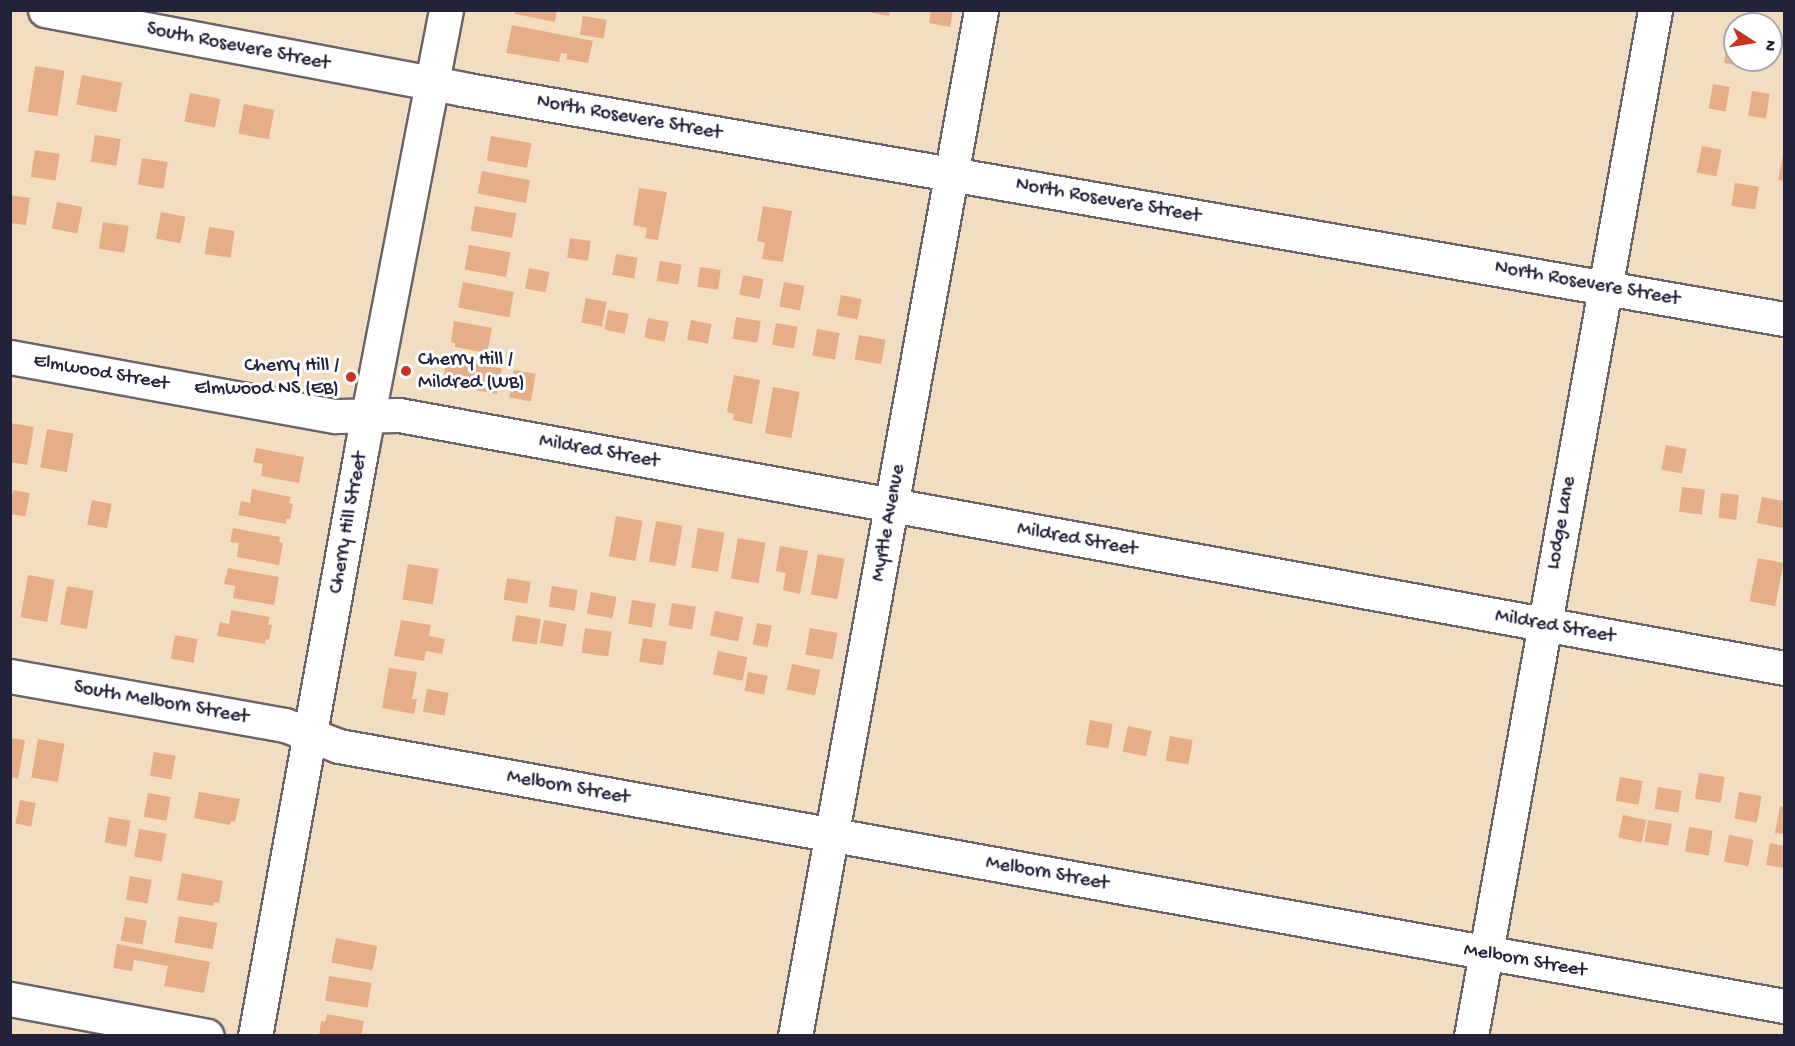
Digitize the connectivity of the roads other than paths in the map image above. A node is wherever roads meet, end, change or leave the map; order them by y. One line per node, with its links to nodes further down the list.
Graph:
1 (45, 10): 5 (street, South Rosevere Street)
2 (446, 10): 5 (street, Cherry Hill Street)
3 (981, 10): 6 (street, Myrtle Avenue)
4 (1655, 10): 7 (street, Lodge Lane)
5 (432, 84): 6 (street, North Rosevere Street); 10 (street, Cherry Hill Street)
6 (952, 173): 7 (street, North Rosevere Street); 11 (street, Myrtle Avenue)
7 (1605, 287): 8 (street, North Rosevere Street); 12 (street, Lodge Lane)
8 (1785, 319)
9 (10, 357): 10 (street, Elmwood Street)
10 (370, 416): 11 (street, Mildred Street); 15 (street, Cherry Hill Street)
11 (893, 507): 12 (street, Mildred Street); 16 (street, Myrtle Avenue)
12 (1545, 625): 13 (street, Mildred Street); 17 (street, Lodge Lane)
13 (1785, 668)
14 (10, 676): 15 (street, South Melborn Street)
15 (311, 733): 16 (street, Melborn Street); 21 (street, Cherry Hill Street)
16 (832, 835): 17 (street, Melborn Street); 22 (street, Myrtle Avenue)
17 (1486, 954): 19 (street, Melborn Street); 23 (street, Lodge Lane)
18 (10, 999): 20 (street)
19 (1785, 1006)
20 (207, 1035)
21 (255, 1035)
22 (795, 1035)
23 (1471, 1035)

